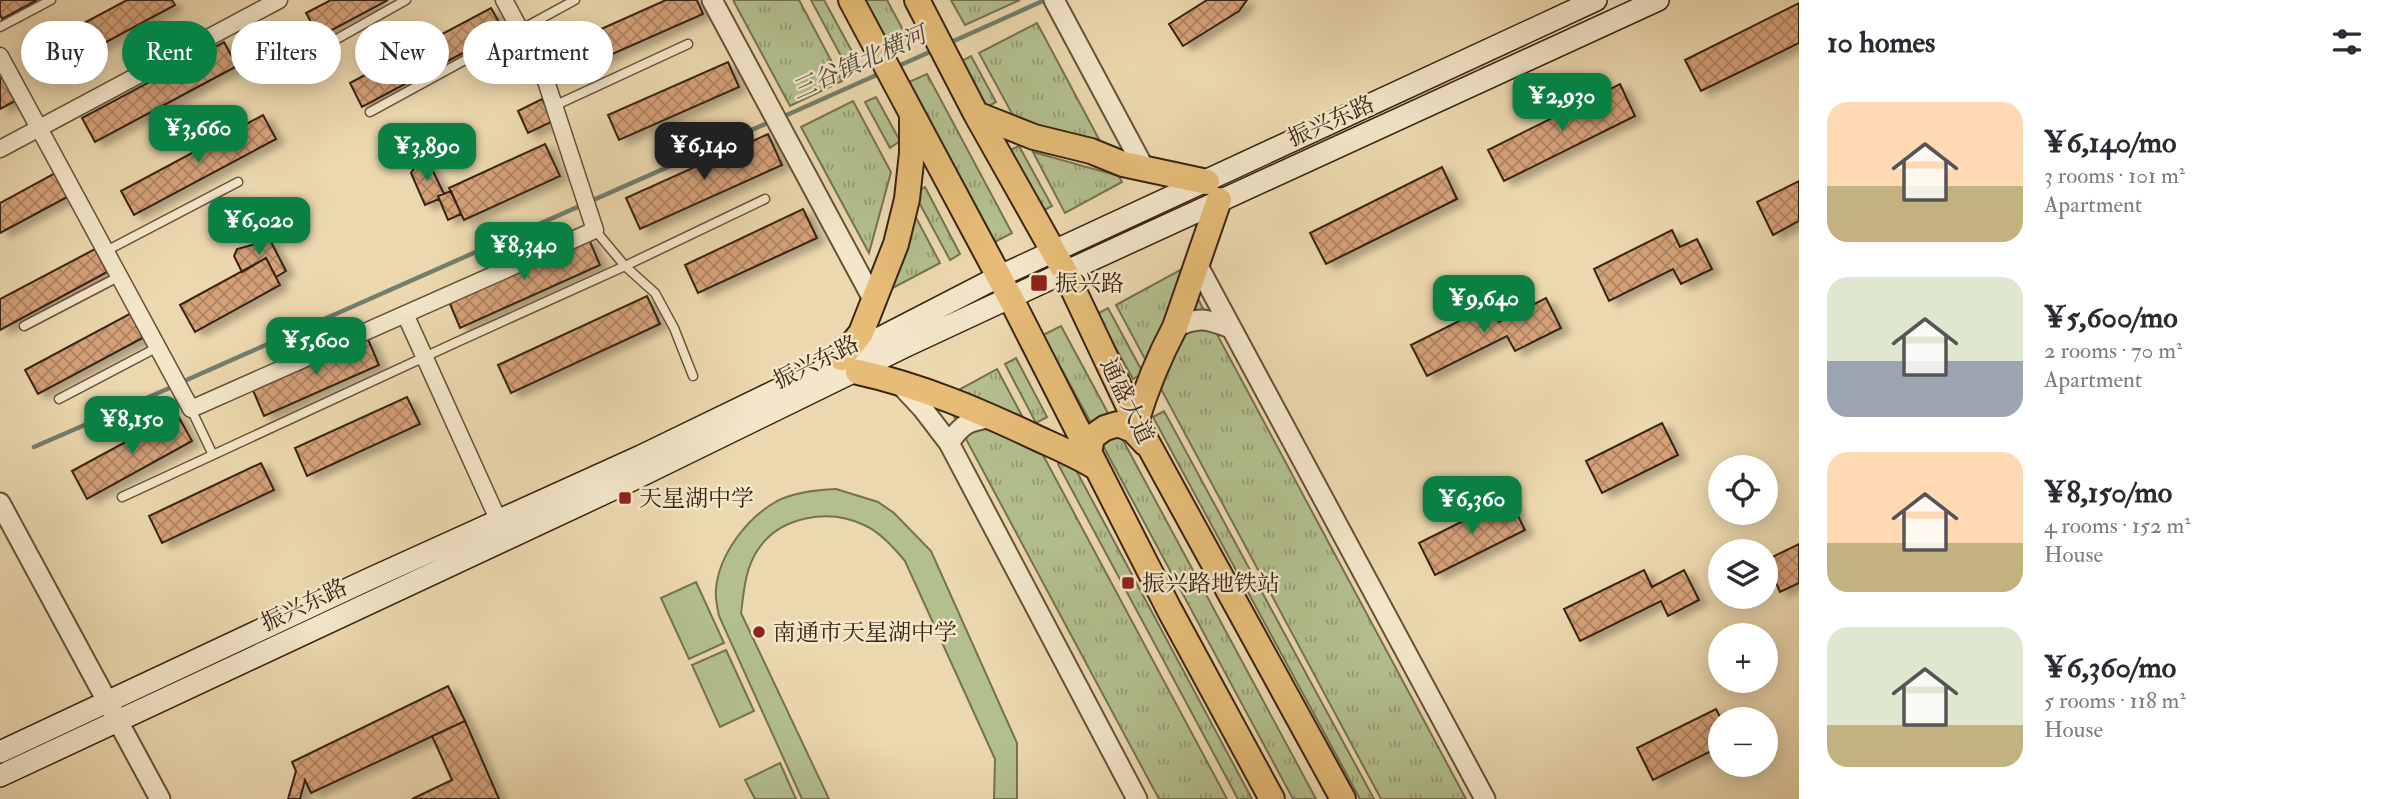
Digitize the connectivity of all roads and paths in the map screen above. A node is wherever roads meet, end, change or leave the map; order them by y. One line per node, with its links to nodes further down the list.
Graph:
1 (51, 0): 14 (lane)
2 (279, 0): 24 (street)
3 (406, 0): 15 (lane)
4 (505, 0): 12 (street)
5 (575, 0): 13 (lane)
6 (712, 0): 38 (street)
7 (851, 0): 23 (main road)
8 (917, 0): 22 (main road, 通盛大道)
9 (1596, 0): 28 (main road, 振兴东路)
10 (1658, 0): 28 (main road, 振兴东路)
11 (1056, 4): 26 (street)
12 (516, 21)
13 (537, 21)
14 (0, 27)
15 (341, 37)
16 (688, 44): 20 (lane)
17 (0, 56): 24 (street)
18 (463, 61): 21 (lane)
19 (547, 84): 20 (street)
20 (554, 106): 30 (street)
21 (370, 112)
22 (976, 114): 26 (main road); 32 (main road, 通盛大道)
23 (912, 115): 36 (main road); 38 (main road)
24 (40, 129): 25 (street); 31 (street)
25 (0, 149)
26 (1144, 168): 28 (main road)
27 (238, 182): 31 (lane)
28 (1213, 191): 32 (main road, 振兴东路); 34 (main road)
29 (765, 199): 33 (lane)
30 (595, 230): 33 (lane); 39 (street)
31 (106, 251): 35 (street)
32 (1060, 262): 36 (main road, 振兴东路); 37 (main road, 振兴东路); 51 (main road, 通盛大道)
33 (625, 266): 44 (lane); 46 (lane)
34 (1198, 266): 41 (main road); 42 (street)
35 (120, 276): 40 (lane); 43 (street)
36 (998, 277): 37 (main road); 45 (main road, 振兴东路)
37 (1011, 299): 45 (main road, 振兴东路); 55 (main road)
38 (874, 301): 45 (main road)
39 (405, 314): 44 (street); 49 (street)
40 (24, 326)
41 (1175, 327): 42 (street); 51 (main road)
42 (1231, 328): 67 (street)
43 (158, 347): 48 (lane); 49 (street)
44 (425, 358): 54 (lane); 58 (street)
45 (850, 365): 47 (main road); 58 (main road, 振兴东路)
46 (693, 376)
47 (896, 381): 50 (main road); 52 (street)
48 (59, 399)
49 (191, 409): 54 (lane)
50 (995, 417): 52 (street); 55 (main road)
51 (1136, 422): 53 (main road, 通盛大道)
52 (949, 443): 64 (street)
53 (1151, 449): 55 (main road); 66 (main road, 通盛大道)
54 (213, 455): 56 (lane)
55 (1093, 461): 65 (main road)
56 (122, 497)
57 (0, 503): 59 (street)
58 (503, 529): 59 (main road, 振兴东路); 60 (main road, 振兴东路)
59 (108, 702): 60 (street); 61 (main road, 振兴东路)
60 (119, 722): 62 (main road, 振兴东路); 63 (street)
61 (0, 752)
62 (0, 776)
63 (160, 799)
64 (1137, 799)
65 (1272, 799)
66 (1343, 799)
67 (1485, 799)

